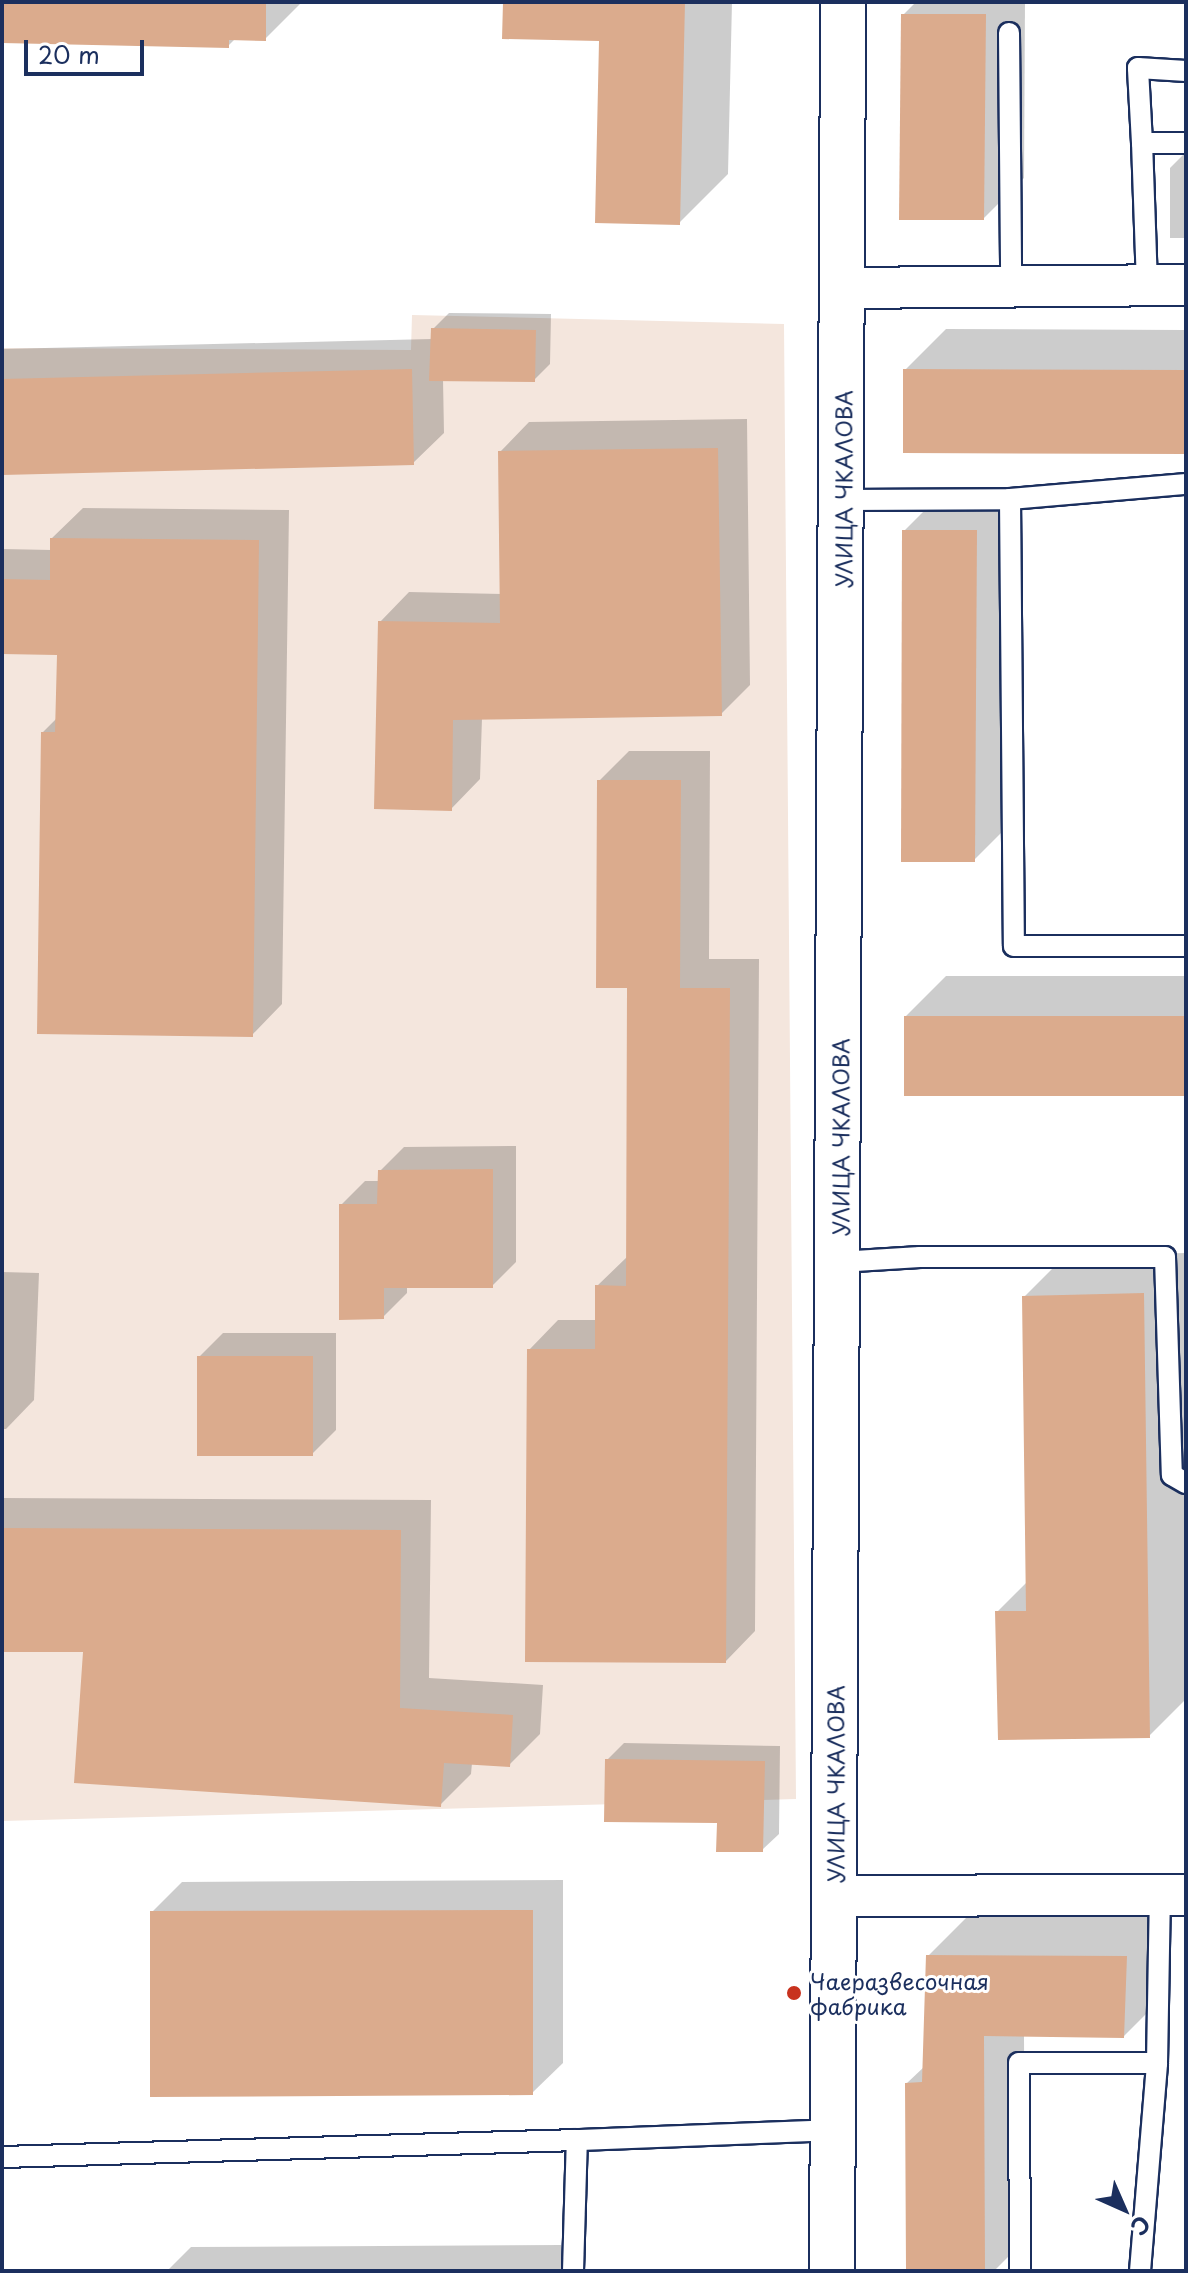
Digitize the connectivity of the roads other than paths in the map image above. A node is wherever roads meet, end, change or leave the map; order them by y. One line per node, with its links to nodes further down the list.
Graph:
1 (843, 2): 9 (street, УЛИЦА ЧКАЛОВА)
2 (1009, 34): 8 (lane)
3 (1186, 71): 4 (lane)
4 (1142, 143): 5 (lane); 6 (lane)
5 (1186, 143)
6 (1147, 285): 7 (street); 8 (street)
7 (1186, 285)
8 (1011, 286): 9 (street)
9 (843, 288): 12 (street, УЛИЦА ЧКАЛОВА)
10 (1186, 484): 11 (lane)
11 (1010, 499): 12 (lane); 13 (lane)
12 (843, 500): 14 (street, УЛИЦА ЧКАЛОВА)
13 (1186, 946)
14 (839, 1262): 15 (lane); 17 (street, УЛИЦА ЧКАЛОВА)
15 (1186, 1483)
16 (1173, 1895): 17 (street); 18 (lane)
17 (835, 1896): 19 (street, УЛИЦА ЧКАЛОВА)
18 (1157, 2063): 24 (lane); 25 (lane)
19 (833, 2130): 20 (lane); 23 (street, УЛИЦА ЧКАЛОВА)
20 (577, 2140): 21 (lane); 22 (lane)
21 (2, 2157)
22 (573, 2271)
23 (832, 2271)
24 (1020, 2271)
25 (1140, 2271)

